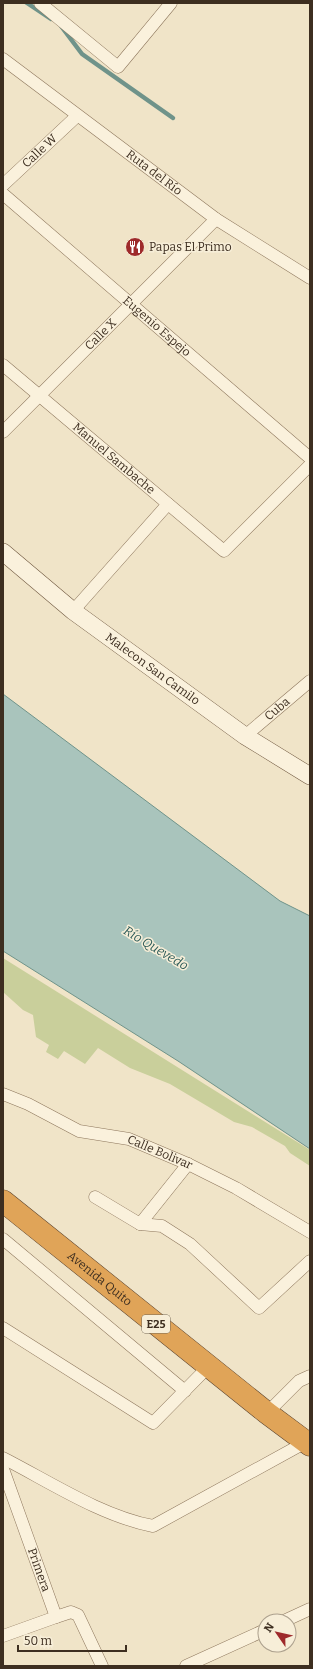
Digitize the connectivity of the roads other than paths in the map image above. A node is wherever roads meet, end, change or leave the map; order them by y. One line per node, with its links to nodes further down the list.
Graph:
1 (40, 3): 2 (street)
2 (168, 4)
3 (3, 59): 4 (street, Ruta del Río)
4 (77, 116): 5 (street, Calle W); 7 (street, Ruta del Río)
5 (3, 186)
6 (3, 194): 9 (street, Eugenio Espejo)
7 (216, 219): 8 (street, Ruta del Río); 9 (street, Calle X)
8 (310, 278)
9 (132, 304): 11 (street, Calle X); 13 (street, Eugenio Espejo)
10 (3, 365): 11 (street, Manuel Sambache)
11 (41, 396): 12 (street, Calle X); 15 (street, Manuel Sambache)
12 (3, 432)
13 (310, 458)
14 (310, 465): 15 (street, Manuel Sambache)
15 (168, 504): 17 (street)
16 (3, 552): 17 (main road, Malecon San Camilo)
17 (74, 611): 19 (main road, Malecon San Camilo)
18 (310, 681): 19 (street, Cuba)
19 (245, 736): 20 (main road, Malecon San Camilo)
20 (310, 776)
21 (3, 1094): 22 (street, Calle Bolivar)
22 (188, 1164): 25 (street); 26 (street, Calle Bolivar)
23 (96, 1197): 25 (street)
24 (3, 1201): 30 (highway, Avenida Quito / E25)
25 (140, 1224): 28 (street)
26 (310, 1232)
27 (3, 1239): 32 (street)
28 (310, 1261)
29 (3, 1328): 32 (street)
30 (209, 1366): 32 (street); 33 (highway, Avenida Quito / E25)
31 (310, 1376): 33 (street)
32 (185, 1391)
33 (267, 1413): 34 (highway, Avenida Quito / E25)
34 (308, 1444): 35 (street)
35 (3, 1458)
36 (3, 1469): 39 (street, Primera)
37 (310, 1609): 38 (street)
38 (297, 1615)
39 (56, 1617): 41 (street); 42 (street)
40 (257, 1634): 43 (street)
41 (3, 1636)
42 (102, 1666)
43 (186, 1666)

